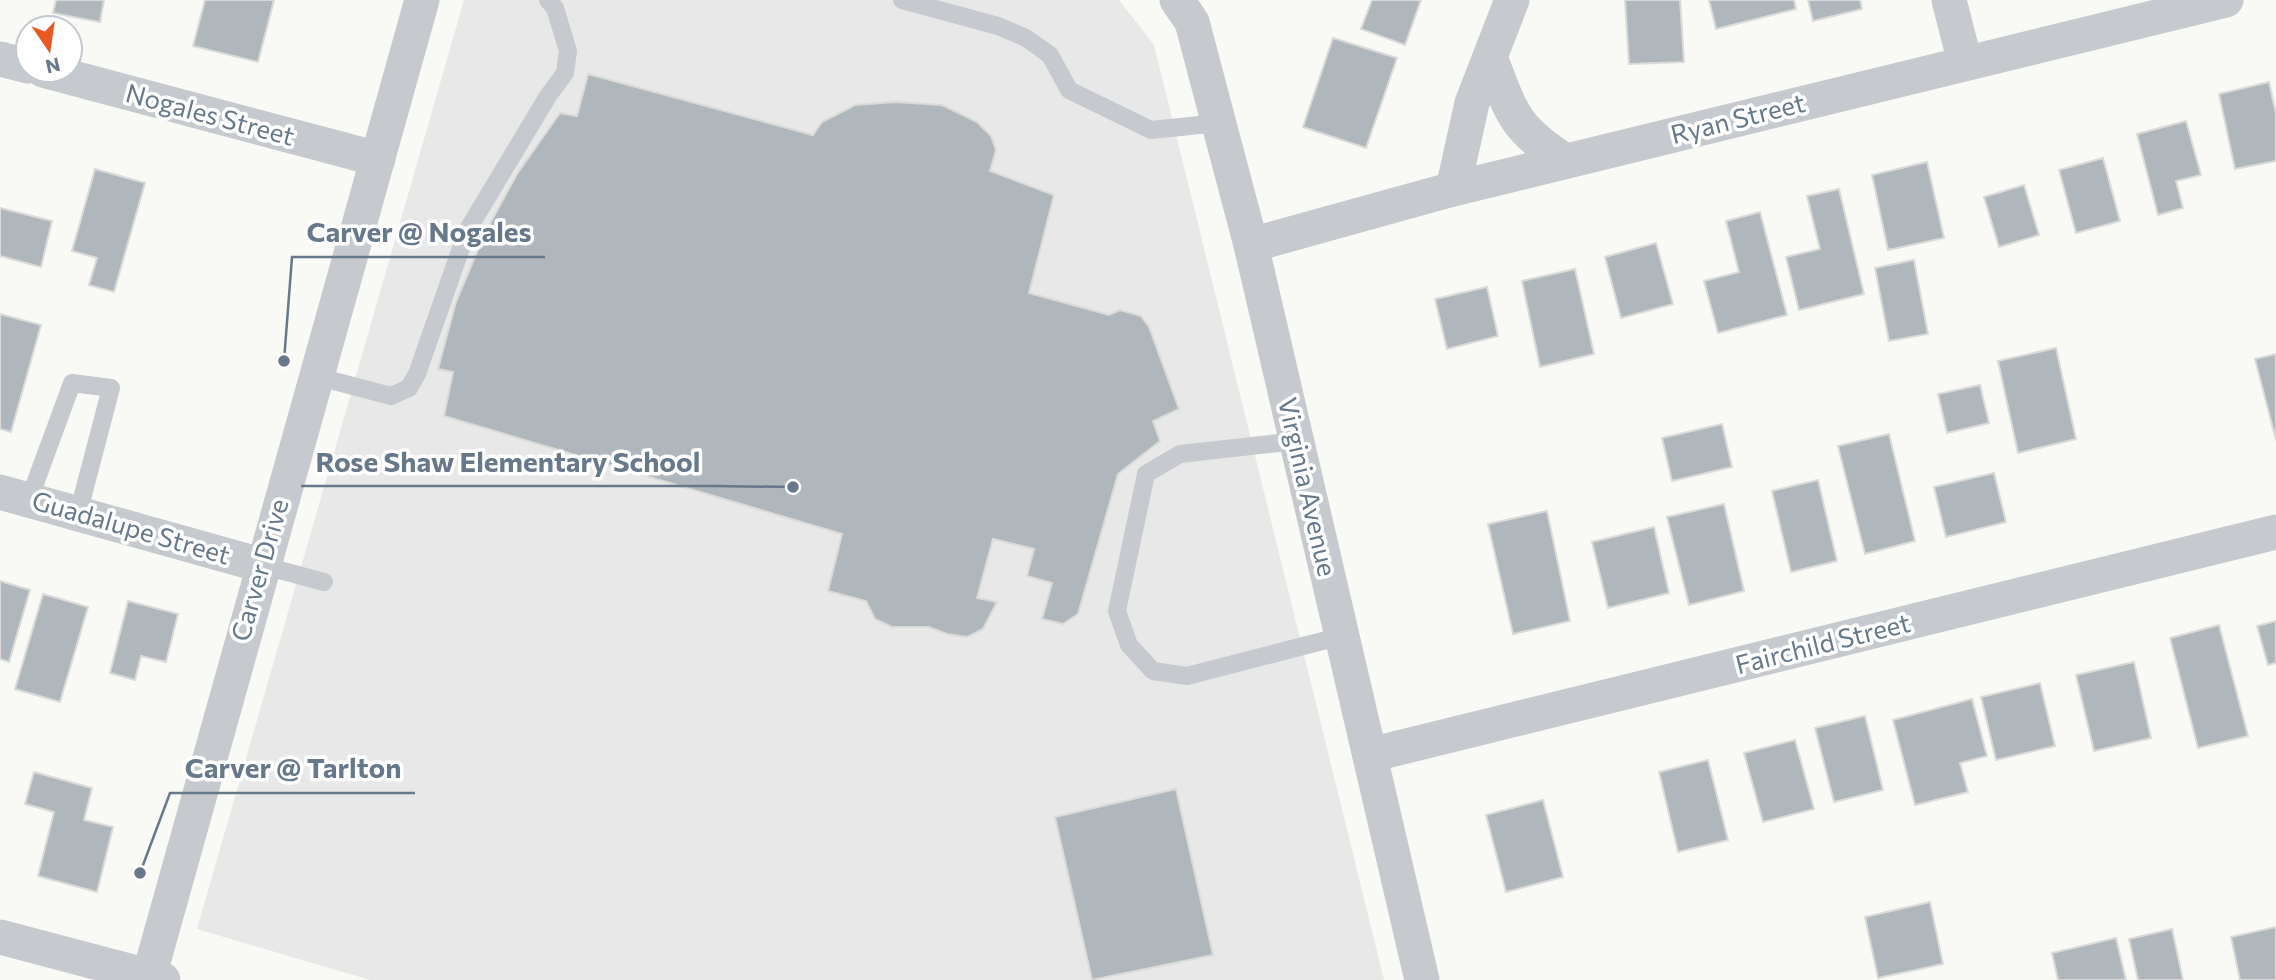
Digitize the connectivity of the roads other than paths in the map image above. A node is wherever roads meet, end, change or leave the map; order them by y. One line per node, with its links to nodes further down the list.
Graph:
1 (422, 0): 13 (street, Carver Drive)
2 (548, 0): 17 (lane)
3 (902, 0): 8 (lane)
4 (1177, 0): 12 (street, Virginia Avenue)
5 (1512, 0): 9 (street)
6 (1949, 0): 10 (street)
7 (2226, 0): 10 (street, Ryan Street)
8 (922, 3): 12 (lane)
9 (1490, 57): 14 (street); 15 (street)
10 (1965, 63): 14 (street, Ryan Street)
11 (84, 81): 13 (street, Nogales Street)
12 (1219, 123): 16 (street, Virginia Avenue)
13 (378, 159): 17 (street, Carver Drive)
14 (1565, 161): 15 (street, Ryan Street)
15 (1453, 188): 16 (street, Ryan Street)
16 (1251, 245): 18 (street, Virginia Avenue)
17 (315, 376): 22 (street, Carver Drive)
18 (1296, 441): 24 (street, Virginia Avenue); 24 (lane)
19 (15, 496): 20 (street, Guadalupe Street); 20 (lane)
20 (78, 514): 22 (street, Guadalupe Street)
21 (2276, 532): 25 (street, Fairchild Street)
22 (261, 565): 23 (lane); 27 (street, Carver Drive)
23 (324, 582)
24 (1342, 636): 25 (street, Virginia Avenue)
25 (1370, 755): 28 (street, Virginia Avenue)
26 (0, 937): 27 (street)
27 (153, 979)
28 (1422, 980)

